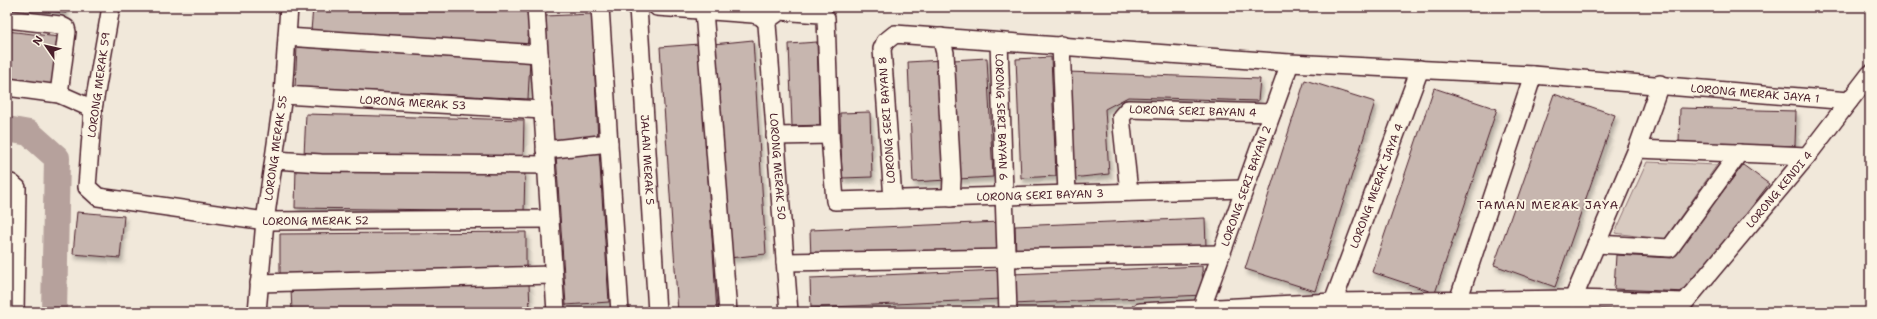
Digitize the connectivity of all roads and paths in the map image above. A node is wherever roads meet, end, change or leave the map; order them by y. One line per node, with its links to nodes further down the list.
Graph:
1 (111, 7): 25 (street, LORONG MERAK 59)
2 (289, 7): 10 (street, LORONG MERAK 55)
3 (536, 7): 15 (street)
4 (600, 7): 30 (street)
5 (638, 7): 60 (street, JALAN MERAK 5)
6 (657, 7): 7 (street)
7 (704, 11): 8 (street); 61 (street)
8 (766, 14): 28 (street); 29 (street, LORONG MERAK 50)
9 (7, 19): 22 (street)
10 (287, 37): 15 (street); 23 (street, LORONG MERAK 55)
11 (941, 37): 12 (street, LORONG MERAK JAYA 1); 13 (street, LORONG MERAK JAYA 1); 42 (street)
12 (885, 42): 43 (street, LORONG SERI BAYAN 8)
13 (999, 42): 14 (street, LORONG MERAK JAYA 1); 41 (street, LORONG SERI BAYAN 6)
14 (1061, 45): 16 (street, LORONG MERAK JAYA 1); 40 (street)
15 (539, 54): 26 (street)
16 (1290, 63): 17 (street, LORONG MERAK JAYA 1); 27 (street, LORONG SERI BAYAN 2)
17 (1420, 69): 19 (street, LORONG MERAK JAYA 1); 54 (street, LORONG MERAK JAYA 4)
18 (1870, 74): 24 (street, LORONG KENDI 4)
19 (1533, 75): 20 (street, LORONG MERAK JAYA 1); 53 (street)
20 (1660, 84): 24 (street, LORONG MERAK JAYA 1); 31 (street)
21 (7, 87): 22 (street)
22 (59, 94): 25 (street)
23 (283, 95): 26 (street, LORONG MERAK 53); 35 (street, LORONG MERAK 55)
24 (1850, 101): 33 (street, LORONG KENDI 4)
25 (93, 109): 37 (street, LORONG MERAK 59)
26 (543, 110): 34 (street)
27 (1272, 113): 38 (street, LORONG SERI BAYAN 2); 39 (street, LORONG SERI BAYAN 4)
28 (830, 135): 29 (street); 43 (street, LORONG SERI BAYAN 3)
29 (775, 136): 49 (street, LORONG MERAK 50)
30 (609, 143): 34 (street); 59 (street)
31 (1636, 149): 32 (street); 46 (street)
32 (1739, 153): 33 (street); 46 (street)
33 (1807, 156): 52 (street, LORONG KENDI 4)
34 (546, 158): 35 (street); 44 (street)
35 (275, 160): 45 (street, LORONG MERAK 55)
36 (7, 183): 56 (street)
37 (87, 187): 45 (street, LORONG MERAK 52)
38 (1244, 189): 39 (street, LORONG SERI BAYAN 3); 47 (street, LORONG SERI BAYAN 2)
39 (1129, 192): 40 (street, LORONG SERI BAYAN 3)
40 (1067, 194): 41 (street, LORONG SERI BAYAN 3)
41 (1004, 196): 42 (street, LORONG SERI BAYAN 3); 48 (street, LORONG SERI BAYAN 6)
42 (951, 198): 43 (street, LORONG SERI BAYAN 3)
43 (893, 199)
44 (550, 219): 45 (street, LORONG MERAK 52); 50 (street)
45 (265, 221): 51 (street, LORONG MERAK 55)
46 (1596, 244): 52 (street)
47 (1221, 254): 48 (street); 55 (street, LORONG SERI BAYAN 2)
48 (1006, 258): 49 (street); 63 (street, LORONG SERI BAYAN 6)
49 (785, 262): 62 (street, LORONG MERAK 50)
50 (553, 275): 51 (street); 58 (street)
51 (259, 283): 57 (street, LORONG MERAK 55)
52 (1573, 299): 53 (street)
53 (1458, 301): 54 (street)
54 (1333, 302): 55 (street)
55 (1201, 310): 64 (street)
56 (15, 312)
57 (257, 312)
58 (556, 312)
59 (620, 312)
60 (657, 312)
61 (728, 312)
62 (789, 312)
63 (1008, 312)
64 (1140, 312)

